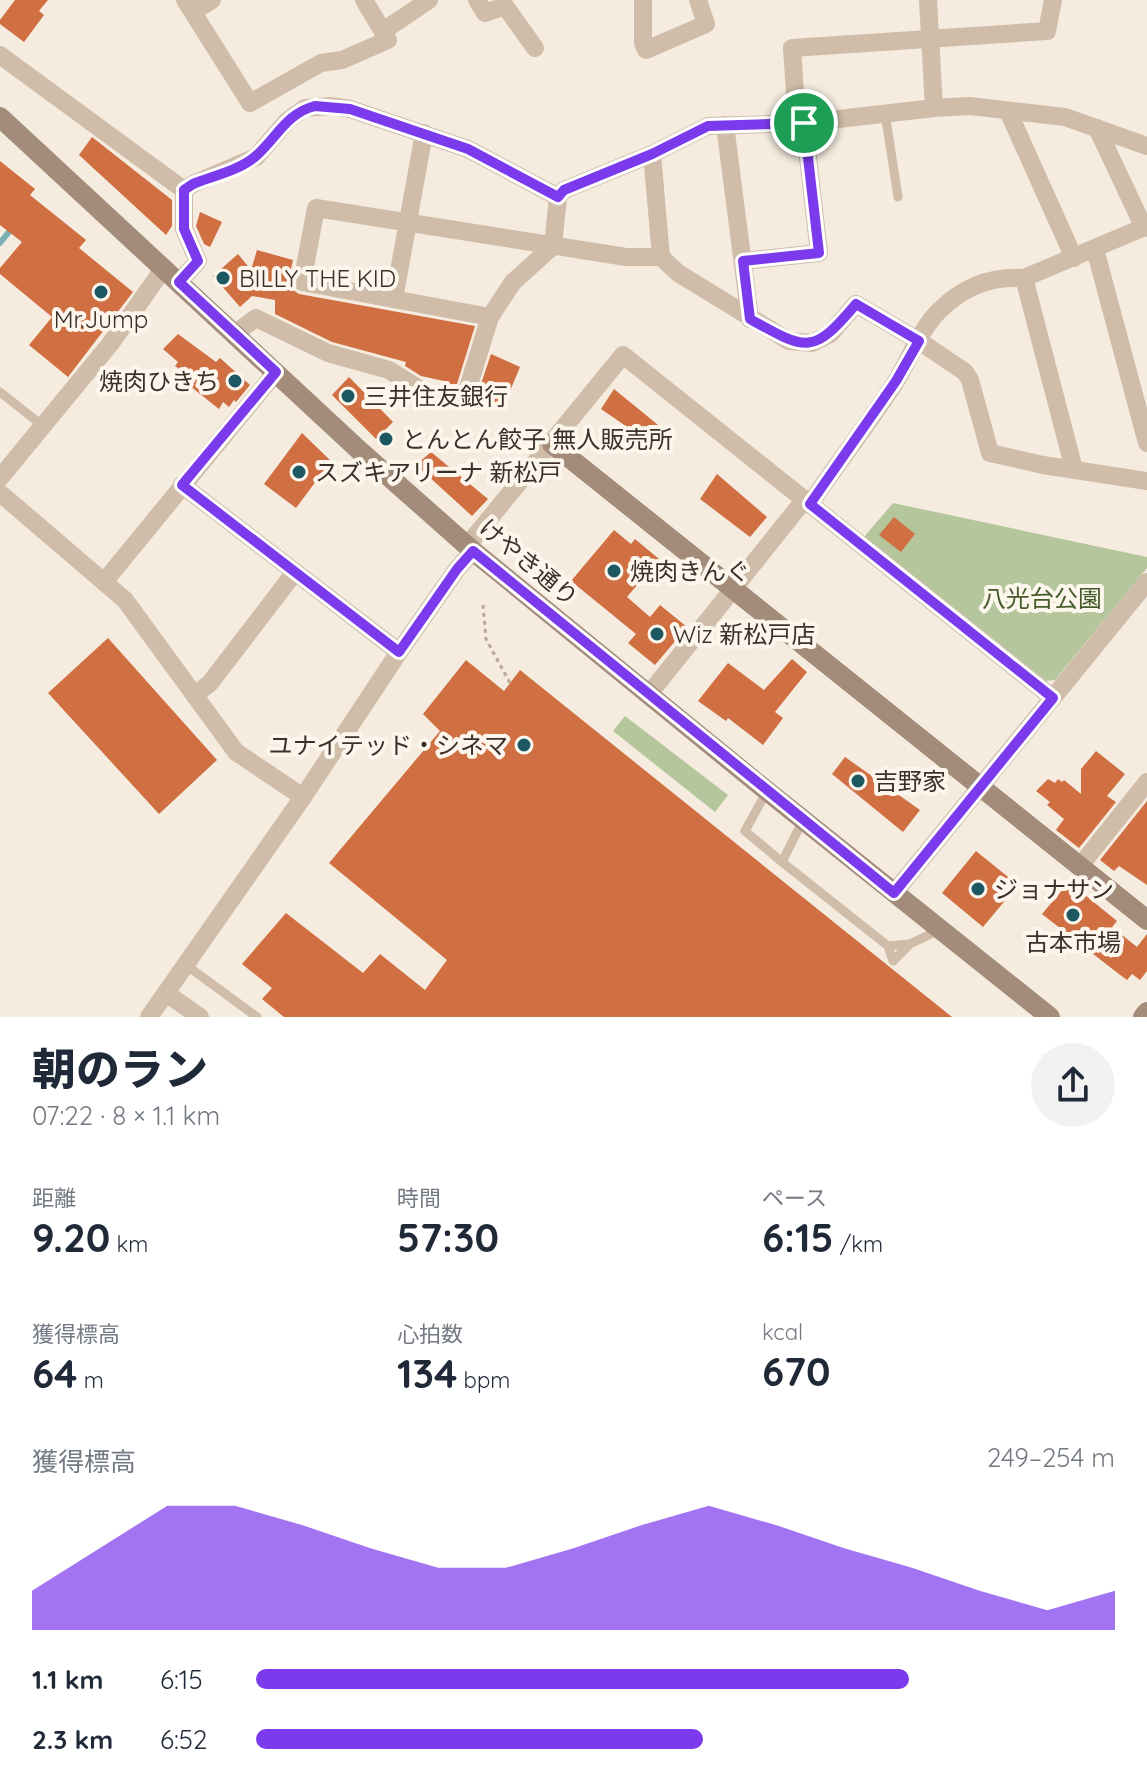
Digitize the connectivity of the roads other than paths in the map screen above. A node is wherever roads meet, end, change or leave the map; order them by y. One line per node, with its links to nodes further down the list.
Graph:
1 (212, 0): 9 (street)
2 (364, 0): 10 (street)
3 (429, 0): 10 (street)
4 (477, 0): 12 (street)
5 (643, 0): 6 (street)
6 (698, 0)
7 (928, 0): 11 (street)
8 (1053, 0): 11 (street)
9 (189, 6): 10 (street)
10 (383, 31)
11 (929, 39): 14 (street); 18 (street)
12 (535, 48)
13 (0, 55): 24 (street)
14 (934, 108): 15 (street); 16 (street)
15 (1008, 111): 20 (street); 32 (street)
16 (885, 113): 18 (street); 26 (lane)
17 (0, 117): 34 (street, けやき通り)
18 (801, 123): 19 (street); 33 (street)
19 (725, 125): 23 (street); 33 (street)
20 (1097, 128): 22 (street); 28 (street)
21 (424, 133): 24 (street); 25 (street); 27 (street)
22 (1147, 146)
23 (652, 154): 25 (street); 31 (street)
24 (184, 190): 34 (street)
25 (558, 197): 29 (street)
26 (898, 197)
27 (409, 224): 29 (street); 36 (street); 36 (street)
28 (1145, 227): 30 (street)
29 (553, 246): 31 (street); 37 (street)
30 (1095, 249): 32 (street); 44 (street)
31 (661, 257): 38 (street)
32 (1074, 258): 35 (street)
33 (743, 261): 38 (street)
34 (172, 275): 39 (street, けやき通り); 43 (street)
35 (1024, 278): 40 (street); 46 (street)
36 (394, 299): 37 (street)
37 (490, 317): 39 (street)
38 (750, 319): 40 (street)
39 (234, 334): 41 (street, けやき通り)
40 (919, 341): 46 (street); 51 (street)
41 (276, 372): 49 (street); 52 (street, けやき通り)
42 (0, 392): 43 (lane)
43 (43, 426): 47 (street)
44 (1147, 443)
45 (552, 444): 51 (street); 52 (street); 56 (street)
46 (1074, 469): 48 (street)
47 (0, 478)
48 (1147, 481)
49 (182, 485): 53 (street); 54 (street)
50 (0, 493): 54 (street)
51 (807, 501): 56 (street); 60 (street)
52 (470, 548): 57 (street); 58 (street, けやき通り)
53 (295, 572): 57 (street); 59 (street)
54 (104, 582): 59 (street)
55 (1147, 582): 60 (street)
56 (733, 588): 58 (street); 62 (street)
57 (399, 652): 64 (street)
58 (649, 694): 63 (street, けやき通り)
59 (195, 695): 64 (street)
60 (1053, 698): 62 (street)
61 (1147, 782): 67 (street)
62 (979, 787): 67 (street); 68 (street)
63 (767, 791): 65 (street, けやき通り); 66 (lane)
64 (303, 797): 73 (street)
65 (803, 820): 66 (lane); 68 (street, けやき通り)
66 (782, 862): 72 (lane)
67 (1080, 866): 69 (street)
68 (894, 893): 70 (street, けやき通り)
69 (1147, 920)
70 (939, 930): 71 (lane); 78 (street, けやき通り)
71 (910, 944): 72 (lane); 72 (lane)
72 (888, 946)
73 (186, 965): 74 (street); 77 (lane)
74 (166, 993): 75 (street); 76 (street)
75 (149, 1017)
76 (200, 1017)
77 (257, 1017)
78 (1050, 1017)

